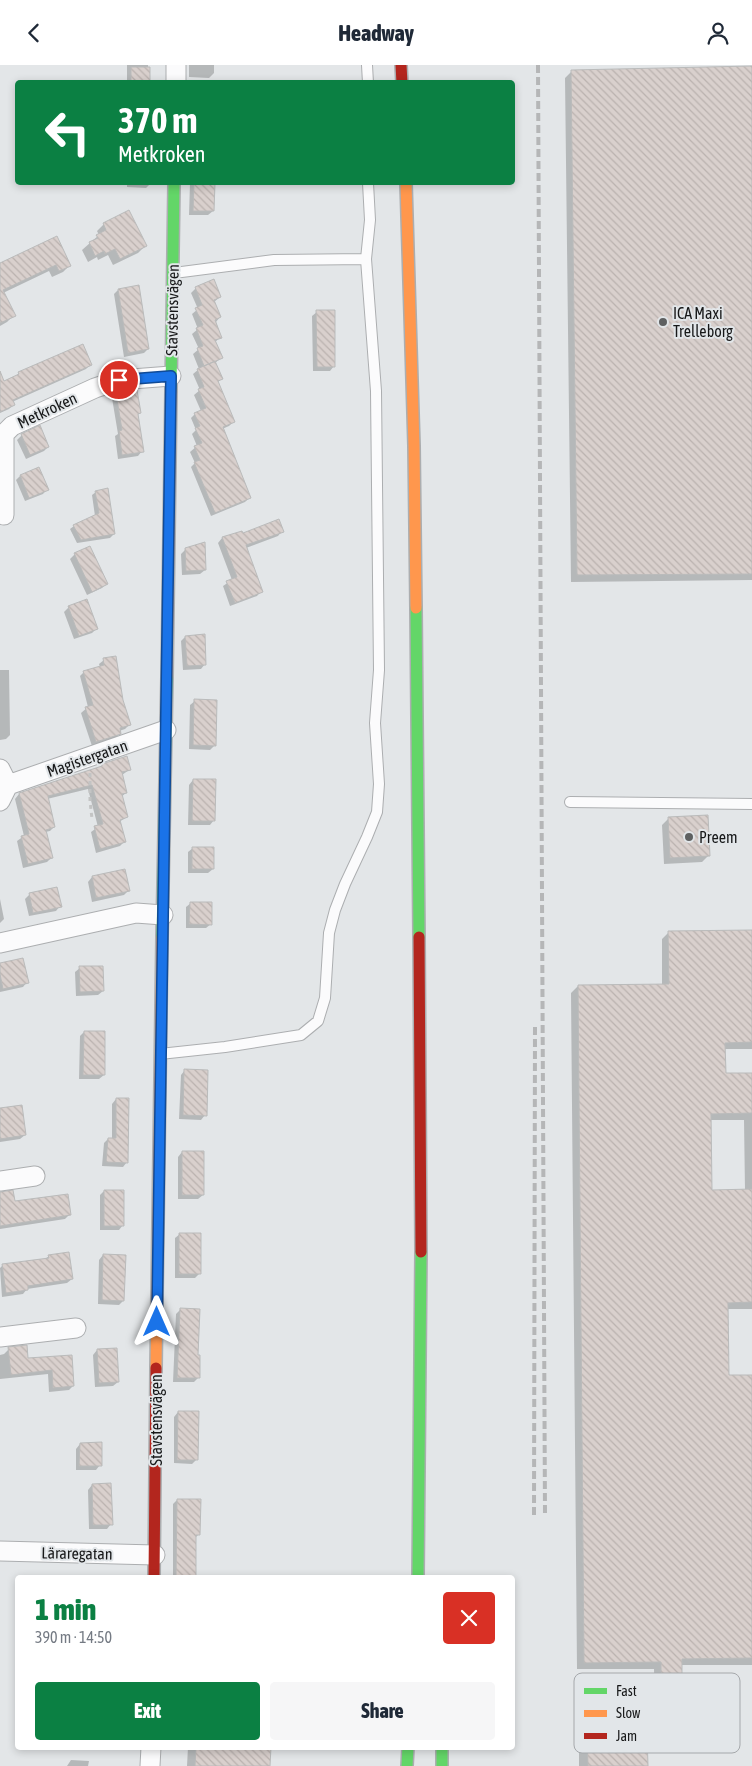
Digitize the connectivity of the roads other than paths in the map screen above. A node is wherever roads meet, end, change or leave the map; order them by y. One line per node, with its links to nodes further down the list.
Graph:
1 (176, 65): 4 (street)
2 (367, 65): 5 (lane)
3 (401, 65): 6 (main road)
4 (176, 80)
5 (368, 80)
6 (402, 80)
7 (174, 185): 11 (main road, Stavstensvägen)
8 (368, 185): 10 (lane)
9 (406, 185): 25 (main road)
10 (366, 259): 11 (lane); 20 (lane)
11 (172, 273): 12 (main road, Stavstensvägen)
12 (171, 376): 13 (street, Metkroken); 14 (main road, Stavstensvägen)
13 (4, 515)
14 (166, 730): 15 (street, Magistergatan); 18 (main road, Stavstensvägen)
15 (3, 785)
16 (570, 801): 17 (lane)
17 (752, 804)
18 (163, 915): 19 (street); 20 (main road, Stavstensvägen)
19 (0, 943)
20 (159, 1054): 28 (main road, Stavstensvägen)
21 (35, 1176): 22 (street)
22 (0, 1181)
23 (76, 1328): 24 (street)
24 (0, 1337)
25 (421, 1342): 26 (main road); 30 (main road)
26 (430, 1489)
27 (0, 1551): 28 (street, Läraregatan)
28 (155, 1555): 29 (main road, Stavstensvägen)
29 (154, 1575)
30 (418, 1575)
31 (151, 1750): 35 (street)
32 (408, 1750): 36 (main road)
33 (417, 1750): 37 (main road)
34 (442, 1750): 38 (main road)
35 (150, 1766)
36 (407, 1766)
37 (417, 1766)
38 (442, 1766)

